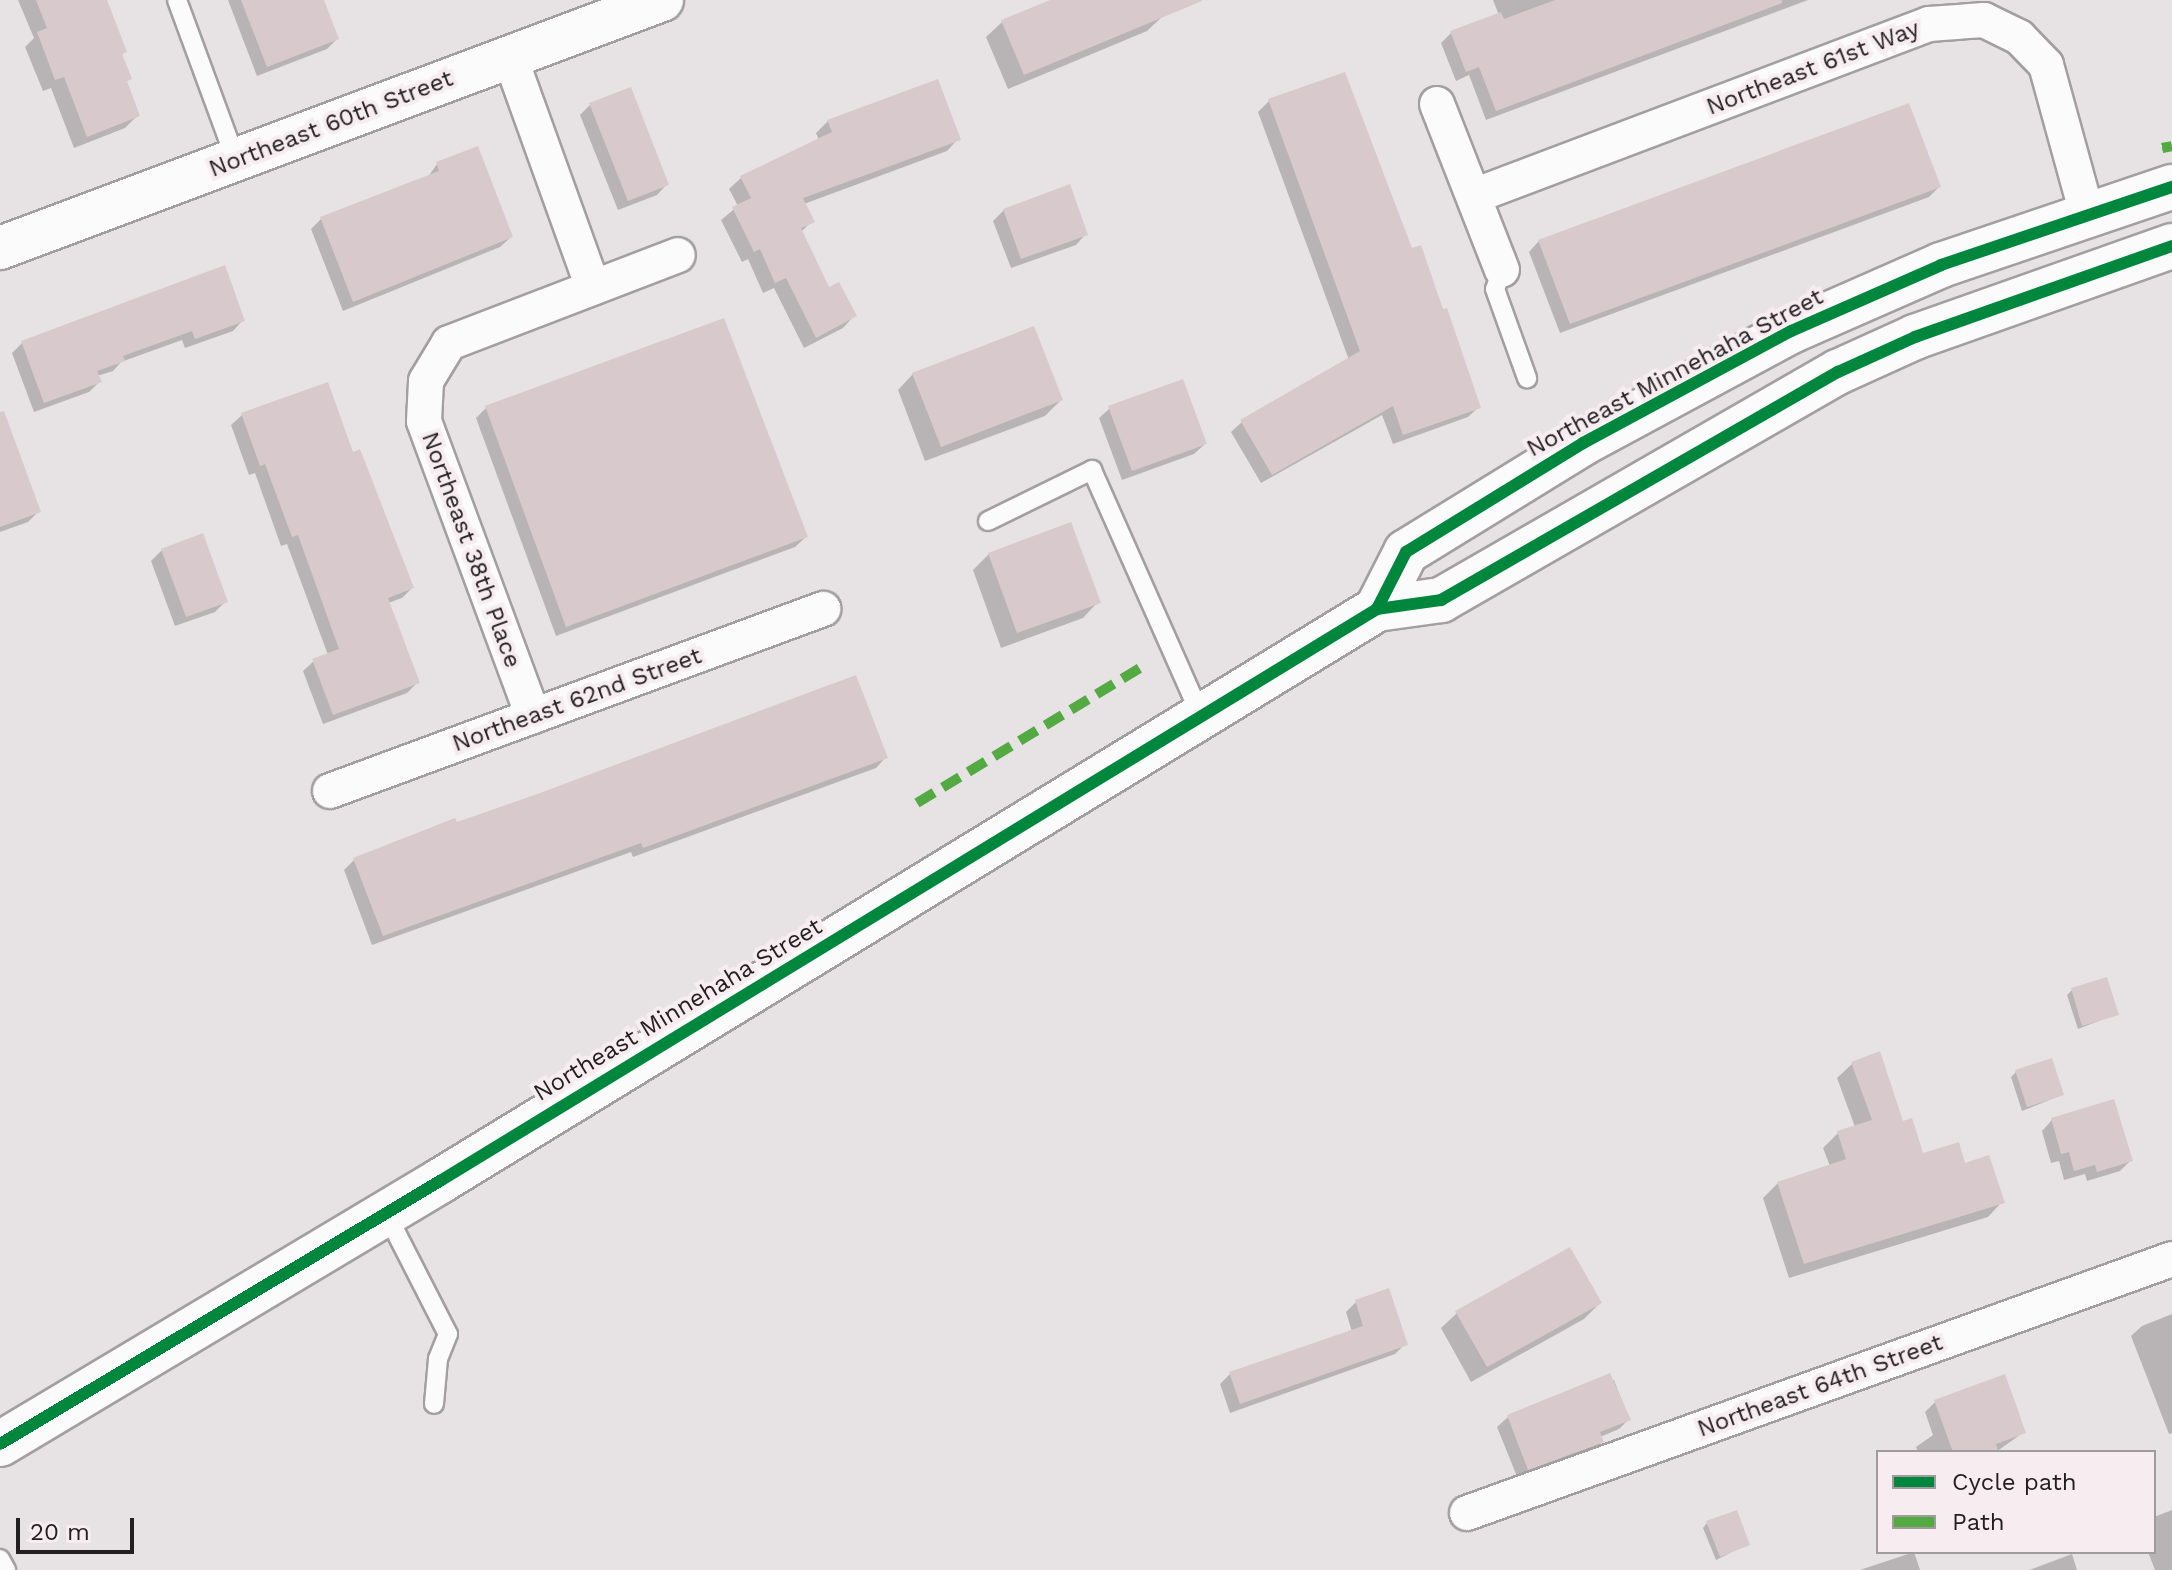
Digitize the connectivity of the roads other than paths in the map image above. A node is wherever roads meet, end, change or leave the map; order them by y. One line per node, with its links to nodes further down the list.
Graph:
1 (177, 0): 5 (lane)
2 (662, 0): 3 (street, Northeast 60th Street)
3 (510, 57): 5 (street, Northeast 60th Street); 13 (street)
4 (1437, 104): 7 (street)
5 (236, 160): 10 (street, Northeast 60th Street)
6 (2172, 187): 8 (main road, Northeast Minnehaha Street)
7 (1474, 196): 8 (street, Northeast 61st Way); 12 (street)
8 (2087, 214): 17 (main road, Northeast Minnehaha Street)
9 (2172, 246): 17 (main road, Northeast Minnehaha Street)
10 (0, 248)
11 (678, 255): 13 (street)
12 (1502, 270): 14 (lane)
13 (593, 288): 18 (street, Northeast 38th Place)
14 (1527, 378)
15 (988, 521): 19 (lane)
16 (823, 609): 18 (street, Northeast 62nd Street)
17 (1377, 609): 19 (main road, Northeast Minnehaha Street)
18 (533, 716): 20 (street, Northeast 62nd Street)
19 (1201, 716): 21 (main road, Northeast Minnehaha Street)
20 (330, 791)
21 (386, 1213): 23 (lane); 24 (main road, Northeast Minnehaha Street)
22 (2172, 1259): 25 (street, Northeast 64th Street)
23 (434, 1404)
24 (0, 1444)
25 (1467, 1513)
26 (0, 1559): 27 (lane)
27 (6, 1570)

